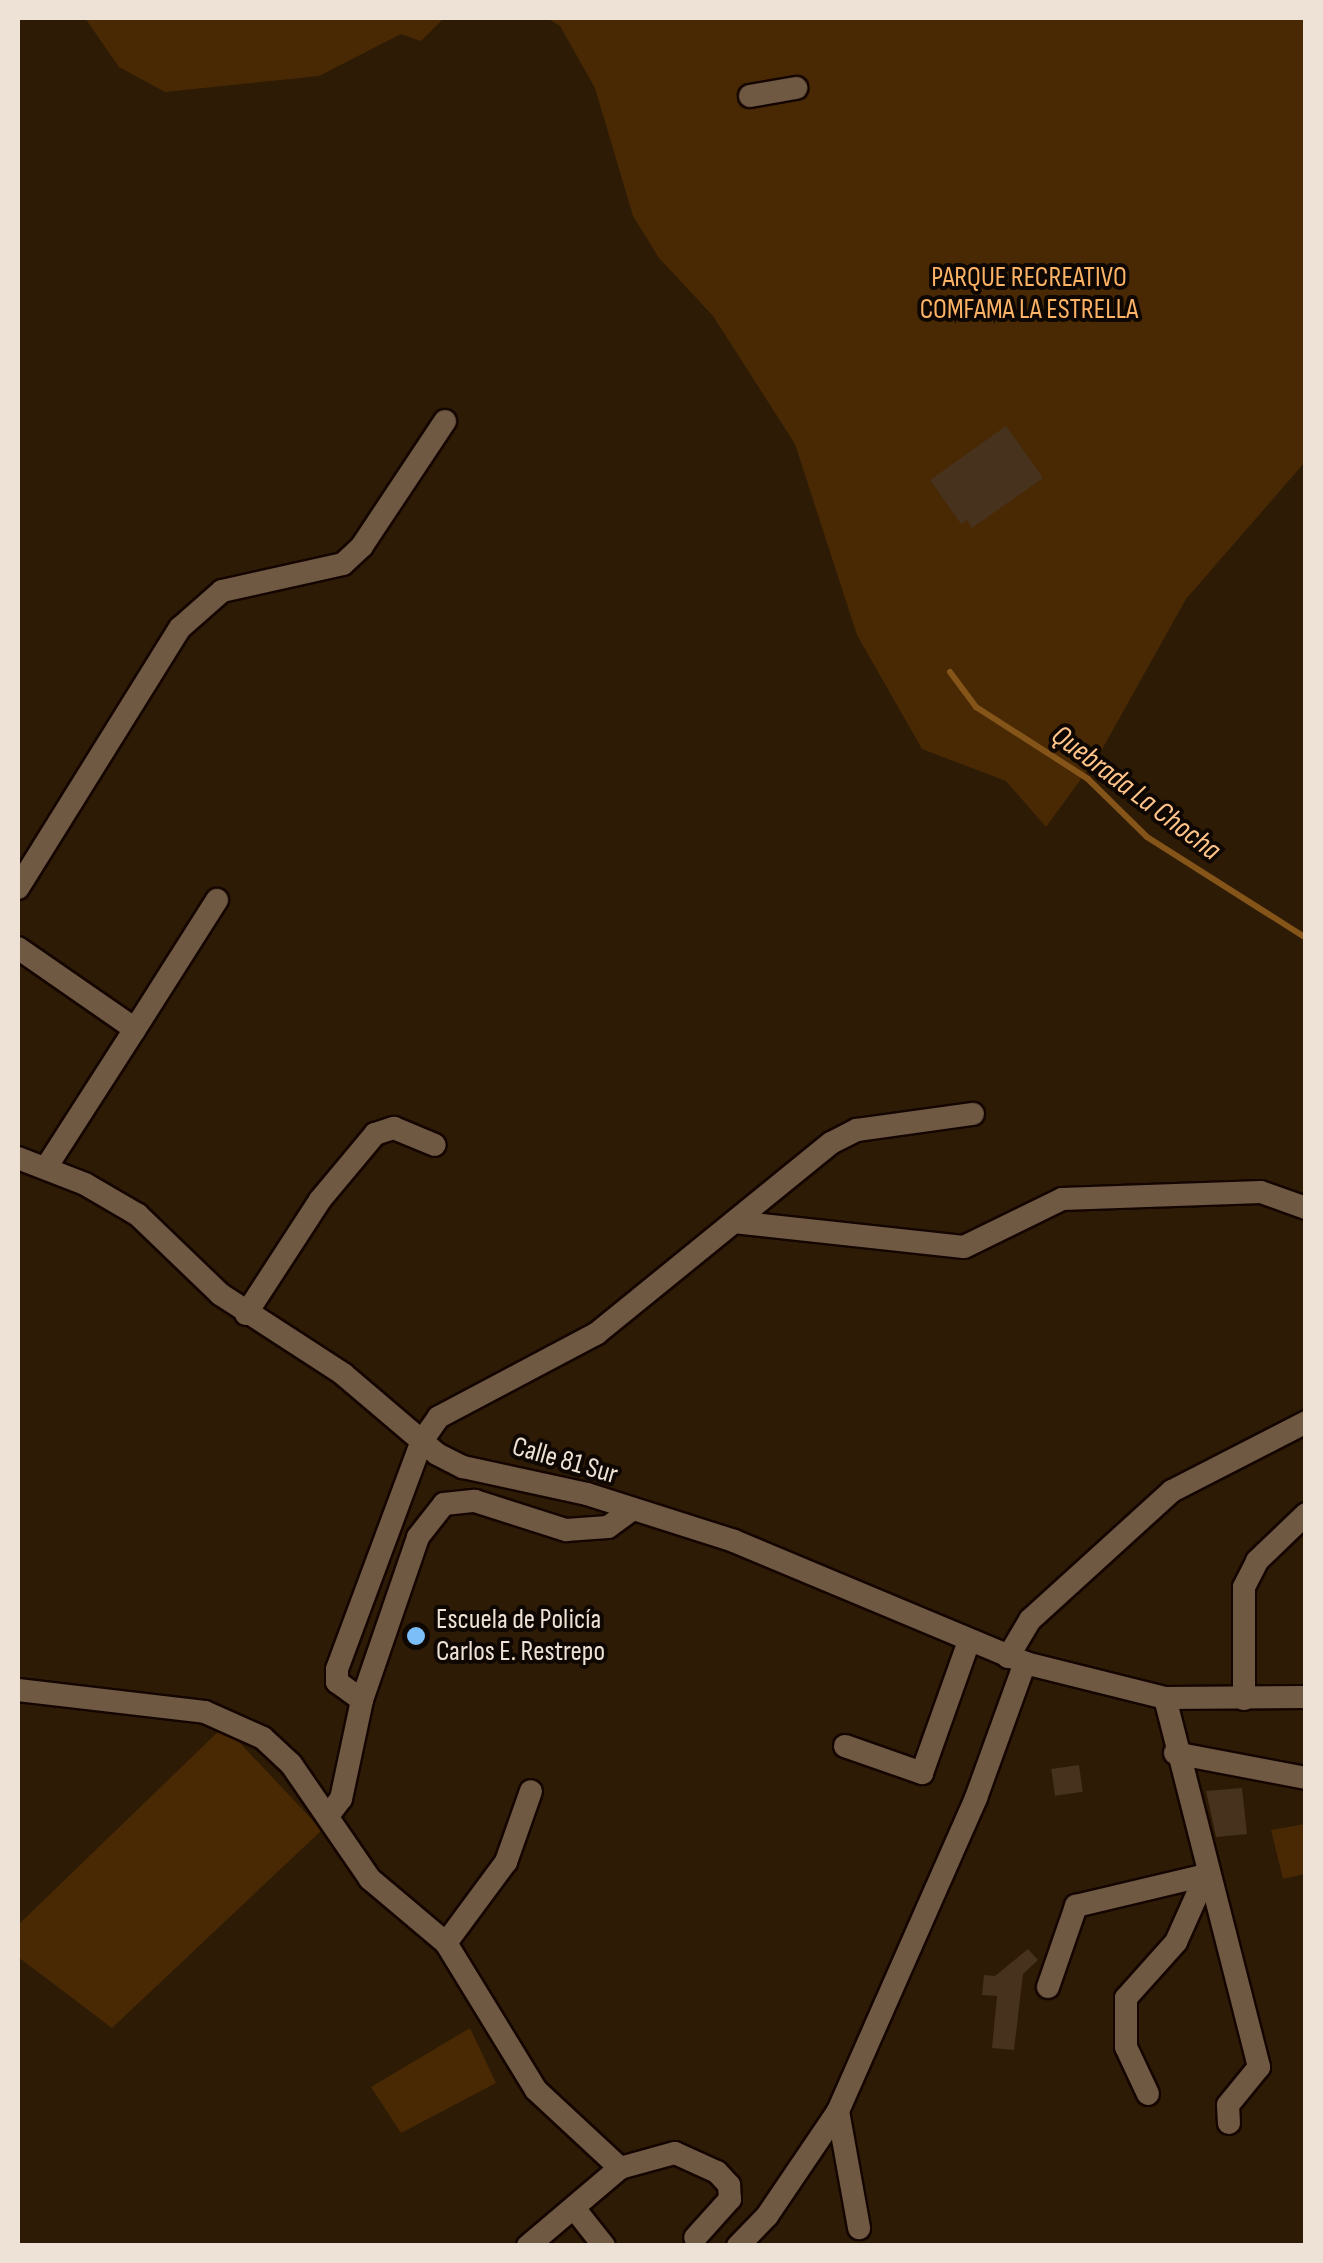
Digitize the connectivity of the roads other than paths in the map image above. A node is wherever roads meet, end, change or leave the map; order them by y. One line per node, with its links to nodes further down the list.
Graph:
1 (796, 88): 2 (street)
2 (750, 96)
3 (446, 421): 4 (street)
4 (18, 888)
5 (217, 900): 7 (street)
6 (18, 948): 7 (street)
7 (135, 1029): 11 (street)
8 (972, 1114): 13 (street)
9 (435, 1145): 14 (street)
10 (18, 1158): 11 (street, Calle 81 Sur)
11 (46, 1166): 14 (street, Calle 81 Sur)
12 (1306, 1208): 13 (street)
13 (734, 1222): 16 (street)
14 (246, 1314): 16 (street, Calle 81 Sur)
15 (1306, 1422): 20 (street)
16 (422, 1441): 17 (street, Calle 81 Sur); 24 (street)
17 (630, 1511): 19 (street, Calle 81 Sur); 24 (street)
18 (1306, 1514): 25 (street)
19 (970, 1642): 20 (street, Calle 81 Sur); 26 (street)
20 (1016, 1660): 23 (street, Calle 81 Sur); 35 (street)
21 (18, 1690): 30 (street)
22 (1306, 1697): 25 (street, Calle 81 Sur)
23 (1165, 1698): 25 (street, Calle 81 Sur); 27 (street)
24 (362, 1700): 30 (street)
25 (1244, 1700)
26 (844, 1746)
27 (1175, 1753): 28 (street); 31 (street)
28 (1306, 1778)
29 (530, 1791): 32 (street)
30 (328, 1816): 32 (street)
31 (1206, 1874): 33 (street); 34 (street); 36 (street)
32 (446, 1943): 37 (street)
33 (1048, 1987)
34 (1148, 2094)
35 (838, 2111): 39 (street); 43 (street)
36 (1229, 2122)
37 (620, 2168): 38 (street); 40 (street)
38 (574, 2208): 41 (street); 42 (street)
39 (859, 2228)
40 (696, 2238)
41 (528, 2246)
42 (604, 2246)
43 (738, 2246)

